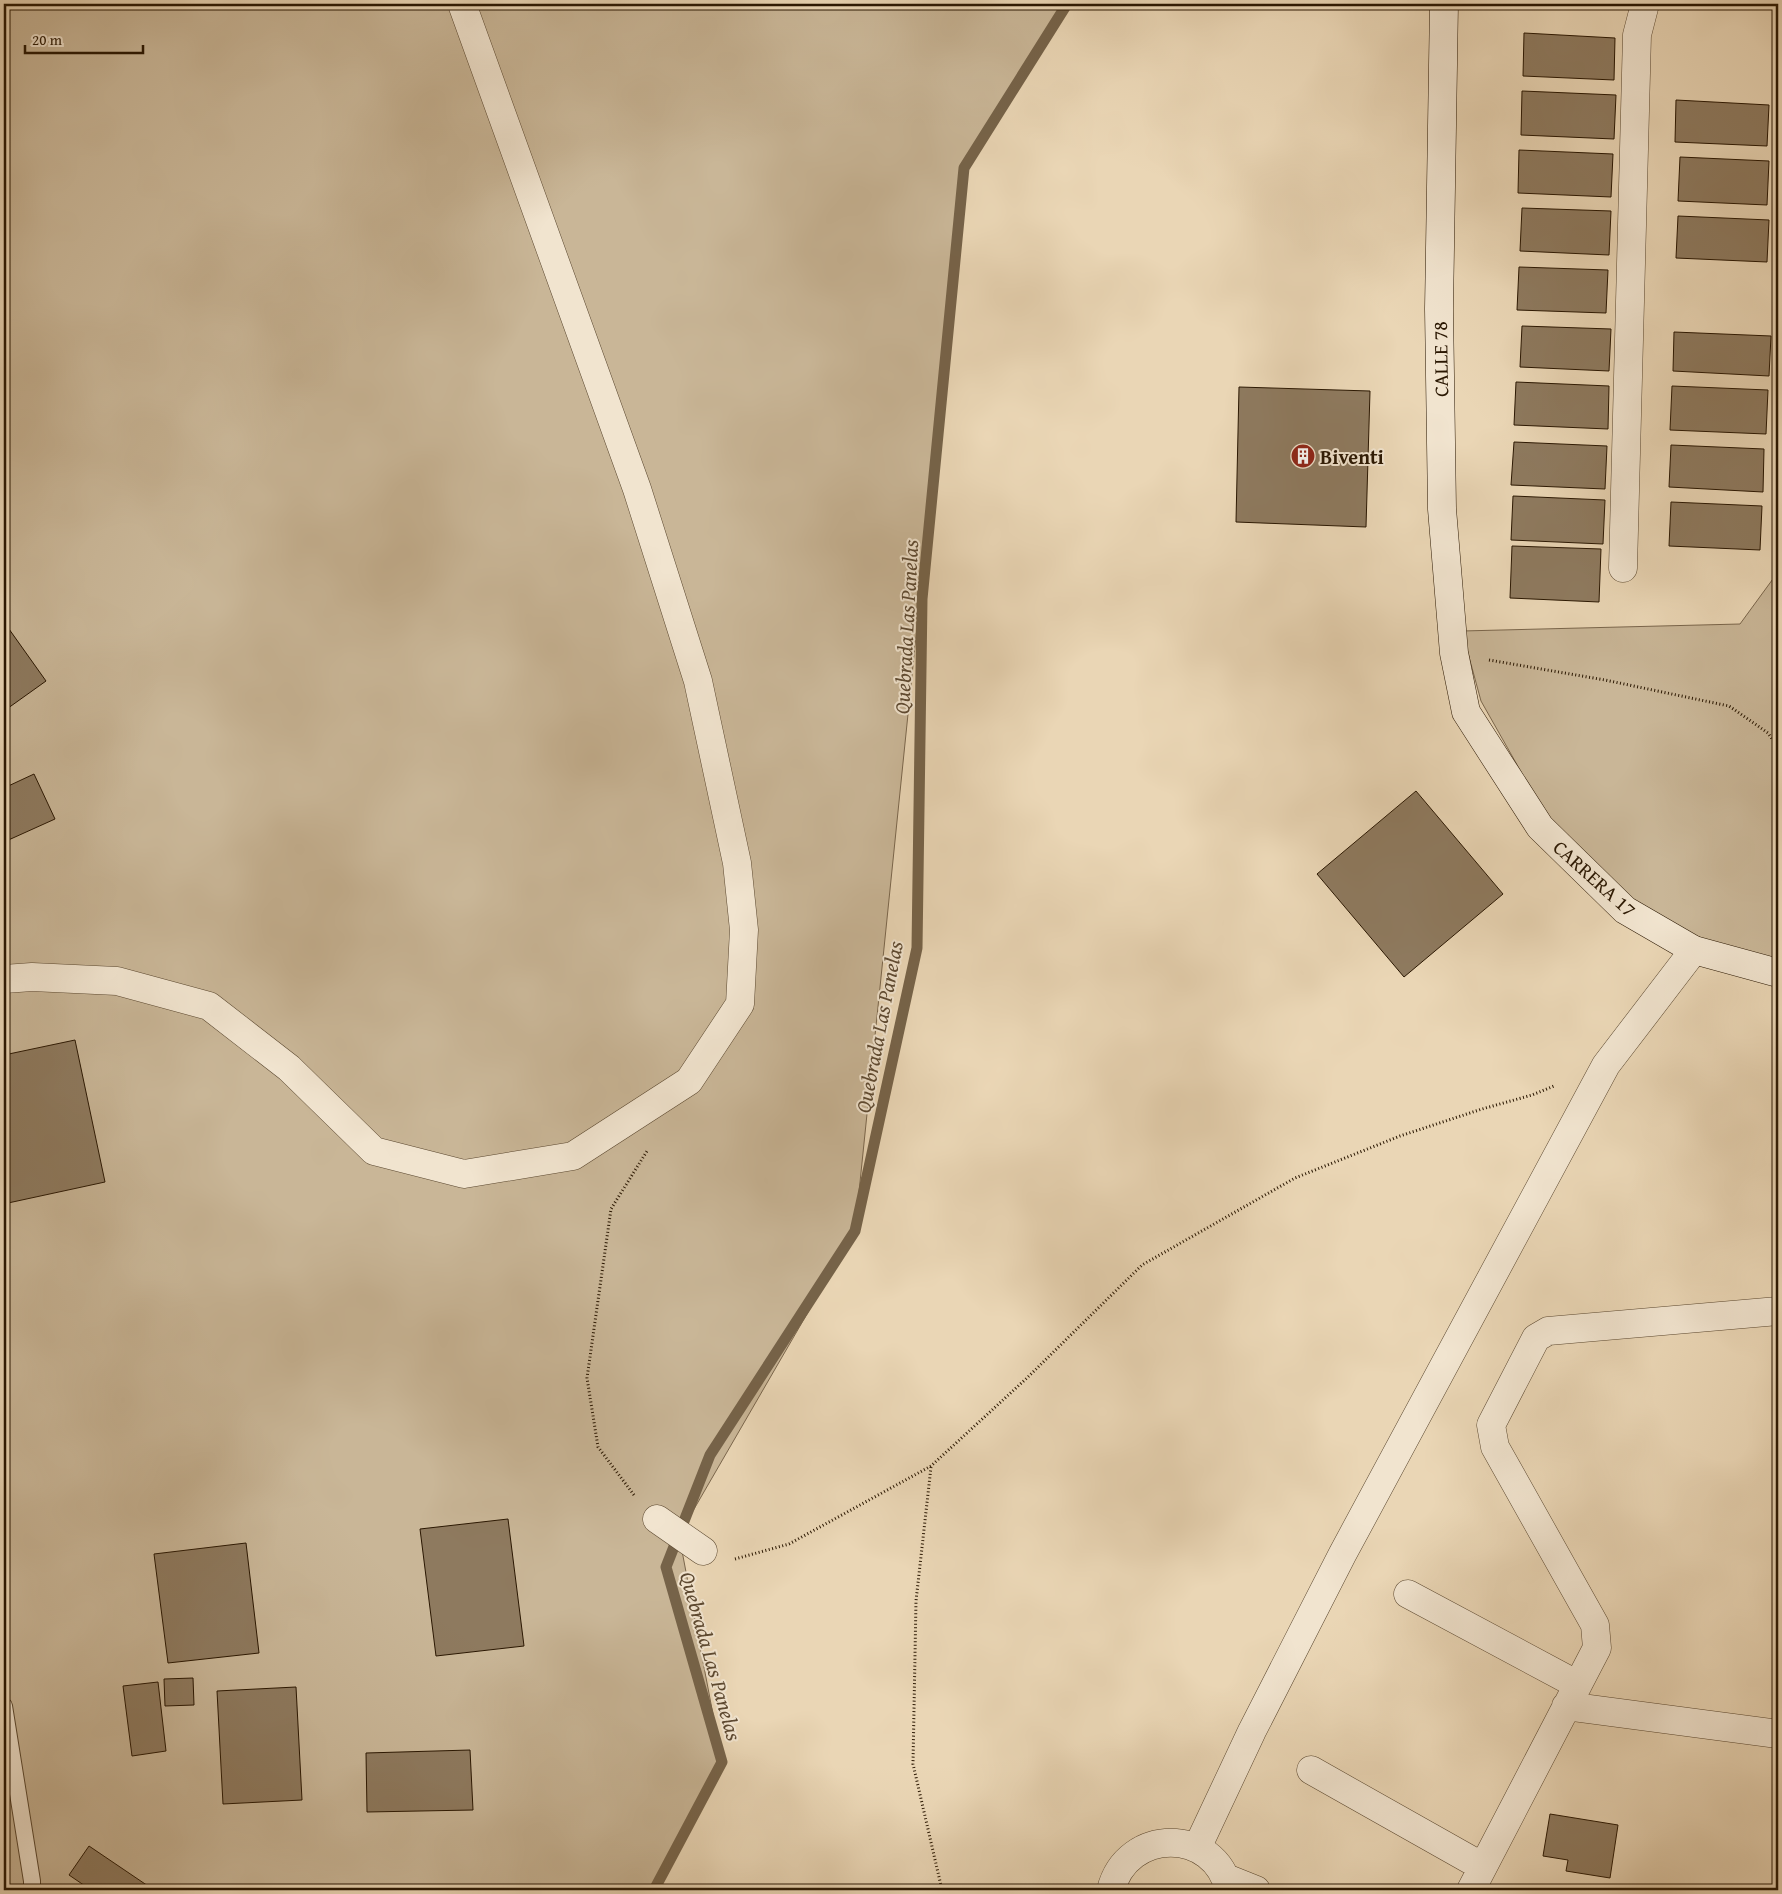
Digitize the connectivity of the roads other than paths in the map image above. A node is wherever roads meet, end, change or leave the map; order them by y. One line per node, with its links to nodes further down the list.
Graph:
1 (462, 4): 8 (street)
2 (1444, 4): 5 (street, CALLE 78)
3 (1645, 4): 4 (street)
4 (1623, 568)
5 (1466, 712): 6 (street, CARRERA 17)
6 (1694, 950): 7 (street, CARRERA 17); 17 (street)
7 (1778, 973)
8 (4, 979)
9 (1778, 1311): 13 (street)
10 (657, 1519): 11 (street)
11 (703, 1551)
12 (1408, 1594): 13 (street)
13 (1572, 1696): 15 (street); 18 (street)
14 (4, 1706): 20 (lane)
15 (1778, 1734)
16 (1311, 1770): 18 (street)
17 (1197, 1848): 19 (street); 21 (street)
18 (1483, 1867): 23 (street)
19 (1228, 1884): 22 (street)
20 (32, 1890)
21 (1111, 1890)
22 (1256, 1890)
23 (1471, 1890)

